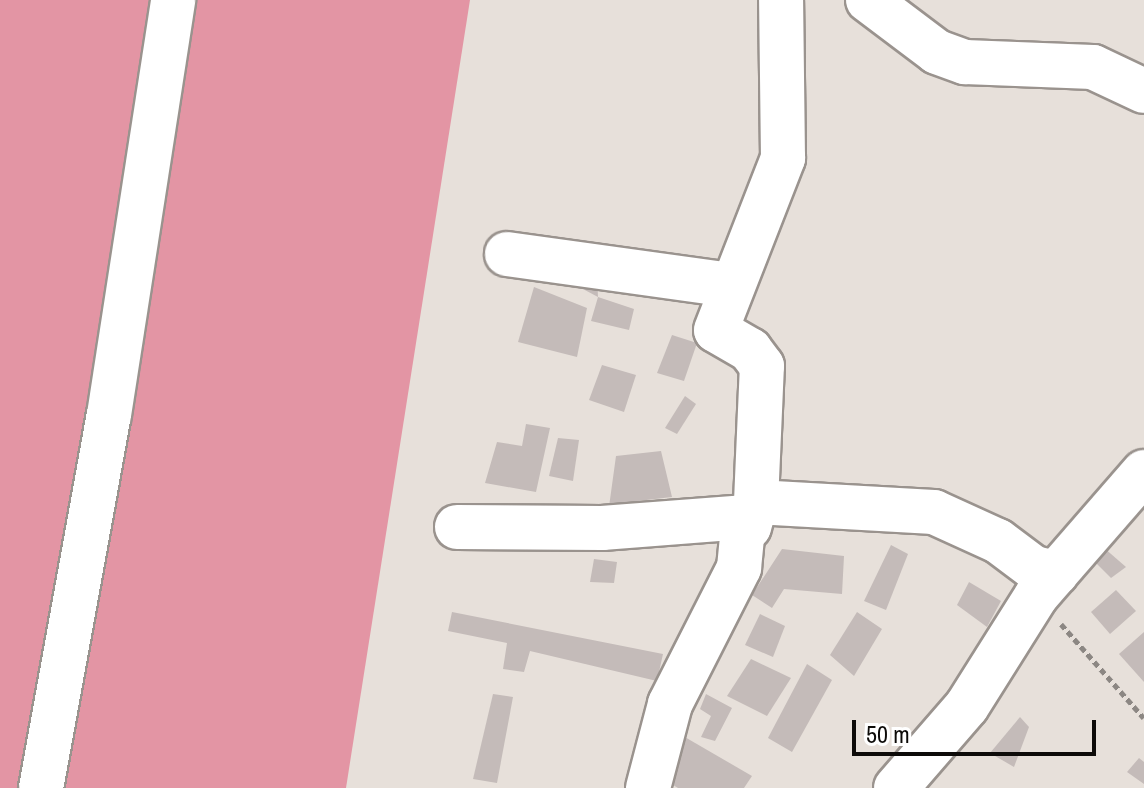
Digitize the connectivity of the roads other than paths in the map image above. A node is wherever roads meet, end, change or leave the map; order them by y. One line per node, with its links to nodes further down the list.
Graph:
1 (173, 0): 11 (street)
2 (781, 0): 6 (street)
3 (868, 0): 4 (street)
4 (1144, 91)
5 (507, 254): 6 (street)
6 (731, 285): 8 (street)
7 (1144, 472): 10 (street)
8 (750, 509): 9 (street); 10 (street); 12 (street)
9 (457, 527)
10 (1046, 584): 13 (street)
11 (41, 788)
12 (648, 788)
13 (896, 788)

